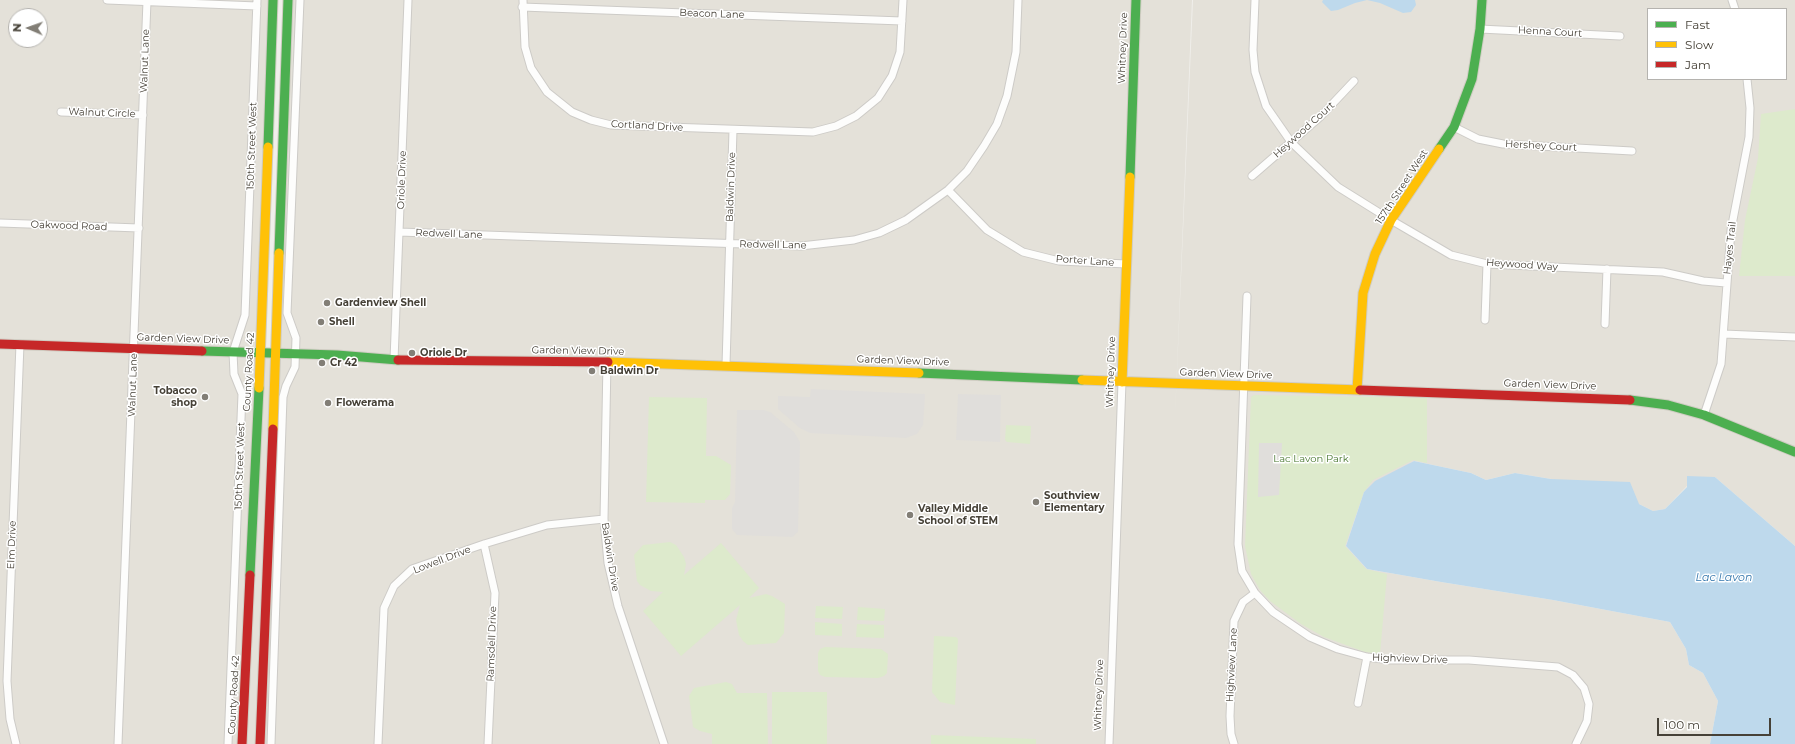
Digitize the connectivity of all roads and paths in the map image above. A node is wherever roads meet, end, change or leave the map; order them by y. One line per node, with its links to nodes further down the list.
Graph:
1 (107, 0): 11 (street)
2 (273, 0): 45 (main road, County Road 42)
3 (288, 0): 46 (main road)
4 (300, 0): 47 (street)
5 (408, 0): 30 (street, Oriole Drive)
6 (903, 0): 14 (street, Cortland Drive)
7 (1018, 0): 26 (street, Redwell Lane)
8 (1136, 0): 32 (main road, Whitney Drive)
9 (1255, 0): 23 (street, Heywood Way)
10 (1482, 0): 15 (main road, 157th Street West)
11 (147, 2): 12 (street); 20 (street, Walnut Lane)
12 (257, 3): 44 (street, 150th Street West)
13 (523, 4): 14 (street, Beacon Lane); 22 (street, Cortland Drive)
14 (902, 21): 22 (street, Cortland Drive)
15 (1480, 29): 16 (street, Henna Court); 21 (main road, 157th Street West)
16 (1620, 36)
17 (1747, 80): 35 (street, Hayes Trail)
18 (1354, 82): 23 (street, Heywood Court)
19 (61, 112): 20 (street, Walnut Circle)
20 (143, 115): 29 (street, Walnut Lane)
21 (1454, 127): 24 (street, Hershey Court); 27 (main road, 157th Street West)
22 (733, 130): 31 (street, Baldwin Drive)
23 (1291, 142): 25 (street, Heywood Court); 27 (street, Heywood Way)
24 (1632, 151)
25 (1252, 176)
26 (948, 190): 31 (street, Redwell Lane); 32 (street, Porter Lane)
27 (1391, 220): 33 (street, Heywood Way); 53 (main road, 157th Street West)
28 (0, 223): 29 (street, Oakwood Road)
29 (138, 228): 43 (street, Walnut Lane)
30 (400, 232): 31 (street, Redwell Lane); 48 (street, Oriole Drive)
31 (729, 244): 50 (street, Baldwin Drive)
32 (1127, 264): 51 (main road, Whitney Drive)
33 (1488, 264): 34 (street, Heywood Way); 37 (street)
34 (1607, 269): 35 (street, Heywood Way); 38 (street)
35 (1726, 283): 39 (street, Hayes Trail)
36 (1247, 296): 52 (street, Highview Drive)
37 (1485, 320)
38 (1605, 324)
39 (1724, 334): 40 (street); 54 (street, Hayes Trail)
40 (1795, 337)
41 (0, 344): 42 (main road, Garden View Drive)
42 (20, 344): 43 (main road, Garden View Drive); 61 (street, Elm Drive)
43 (134, 348): 44 (main road, Garden View Drive); 62 (street, Walnut Lane)
44 (233, 352): 45 (main road, Garden View Drive); 63 (street, 150th Street West)
45 (261, 353): 46 (main road, Garden View Drive); 64 (main road, County Road 42)
46 (276, 354): 47 (main road, Garden View Drive); 65 (main road)
47 (295, 354): 48 (main road, Garden View Drive); 66 (street)
48 (394, 360): 49 (main road, Garden View Drive)
49 (607, 362): 50 (main road, Garden View Drive); 56 (street, Baldwin Drive)
50 (726, 365): 51 (main road, Garden View Drive)
51 (1122, 382): 52 (main road, Garden View Drive); 70 (street, Whitney Drive)
52 (1244, 386): 53 (main road, Garden View Drive); 58 (street, Highview Drive)
53 (1357, 390): 54 (main road, Garden View Drive)
54 (1704, 415): 55 (main road, Garden View Drive)
55 (1795, 452)
56 (604, 519): 57 (street, Lowell Drive); 69 (street, Baldwin Drive)
57 (484, 544): 67 (street, Lowell Drive); 68 (street, Ramsdell Drive)
58 (1254, 593): 59 (street, Highview Drive); 71 (street, Highview Lane)
59 (1367, 657): 60 (street); 72 (street, Highview Drive)
60 (1358, 703)
61 (16, 744)
62 (118, 744)
63 (228, 744)
64 (242, 744)
65 (260, 744)
66 (271, 744)
67 (378, 744)
68 (488, 744)
69 (664, 744)
70 (1108, 744)
71 (1234, 744)
72 (1576, 744)

